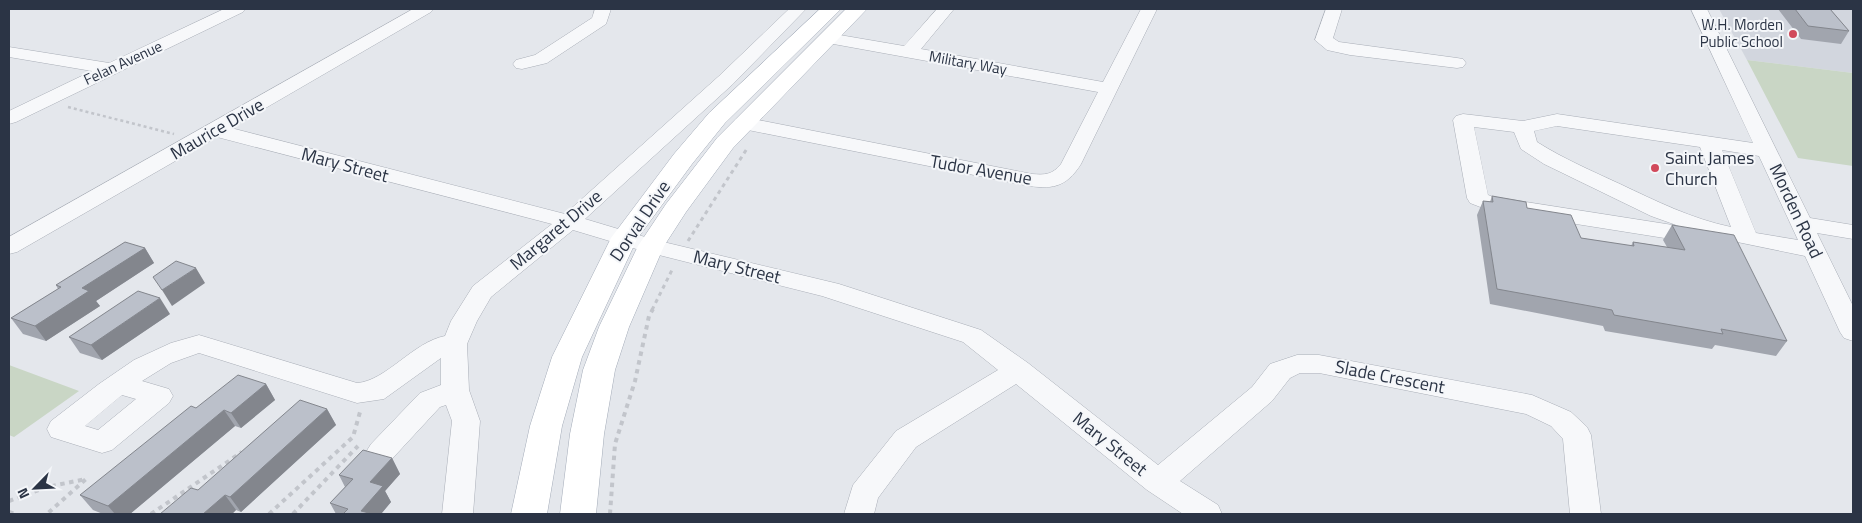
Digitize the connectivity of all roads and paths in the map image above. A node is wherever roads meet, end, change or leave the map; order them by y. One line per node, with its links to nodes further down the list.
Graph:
1 (237, 9): 16 (street, Felan Avenue)
2 (425, 9): 21 (street, Maurice Drive)
3 (603, 9): 15 (street)
4 (798, 9): 26 (street, Margaret Drive)
5 (831, 9): 30 (main road, Dorval Drive)
6 (857, 9): 11 (main road, Dorval Drive)
7 (946, 9): 13 (street)
8 (1334, 9): 14 (street)
9 (1699, 9): 25 (street, Morden Road)
10 (1143, 10): 17 (street, Tudor Avenue)
11 (828, 38): 13 (street, Military Way); 22 (main road, Dorval Drive)
12 (9, 52): 16 (street)
13 (909, 52): 17 (street, Military Way)
14 (1457, 63)
15 (522, 64)
16 (112, 69): 18 (street, Felan Avenue)
17 (1108, 88): 22 (street, Tudor Avenue)
18 (44, 101): 19 (street, Felan Avenue); 23 (path)
19 (9, 118)
20 (1523, 127): 24 (street); 29 (street); 29 (street)
21 (215, 130): 26 (street, Mary Street); 31 (street, Maurice Drive)
22 (747, 132): 30 (main road, Dorval Drive); 30 (path)
23 (176, 135)
24 (1708, 142): 25 (street); 29 (street)
25 (1768, 151): 27 (street, Morden Road)
26 (569, 222): 30 (street, Mary Street); 34 (street, Margaret Drive)
27 (1803, 224): 28 (street); 32 (street, Morden Road)
28 (1853, 232)
29 (1747, 238): 32 (street)
30 (651, 246): 35 (street, Mary Street); 50 (main road, Dorval Drive); 51 (main road, Dorval Drive); 52 (path)
31 (9, 247)
32 (1815, 251): 33 (street, Morden Road)
33 (1853, 332)
34 (454, 344): 36 (street); 37 (street, Margaret Drive)
35 (1018, 370): 41 (street, Mary Street); 53 (street)
36 (119, 384)
37 (455, 390): 39 (street); 49 (street, Margaret Drive)
38 (362, 404): 47 (path)
39 (371, 447): 48 (path)
40 (248, 448): 46 (path)
41 (1158, 482): 54 (street, Mary Street); 55 (street, Slade Crescent)
42 (9, 501): 45 (path)
43 (9, 512): 44 (path)
44 (14, 514)
45 (47, 514)
46 (151, 514)
47 (269, 514)
48 (293, 514)
49 (458, 514)
50 (529, 514)
51 (578, 514)
52 (610, 514)
53 (859, 514)
54 (1207, 514)
55 (1585, 514)

